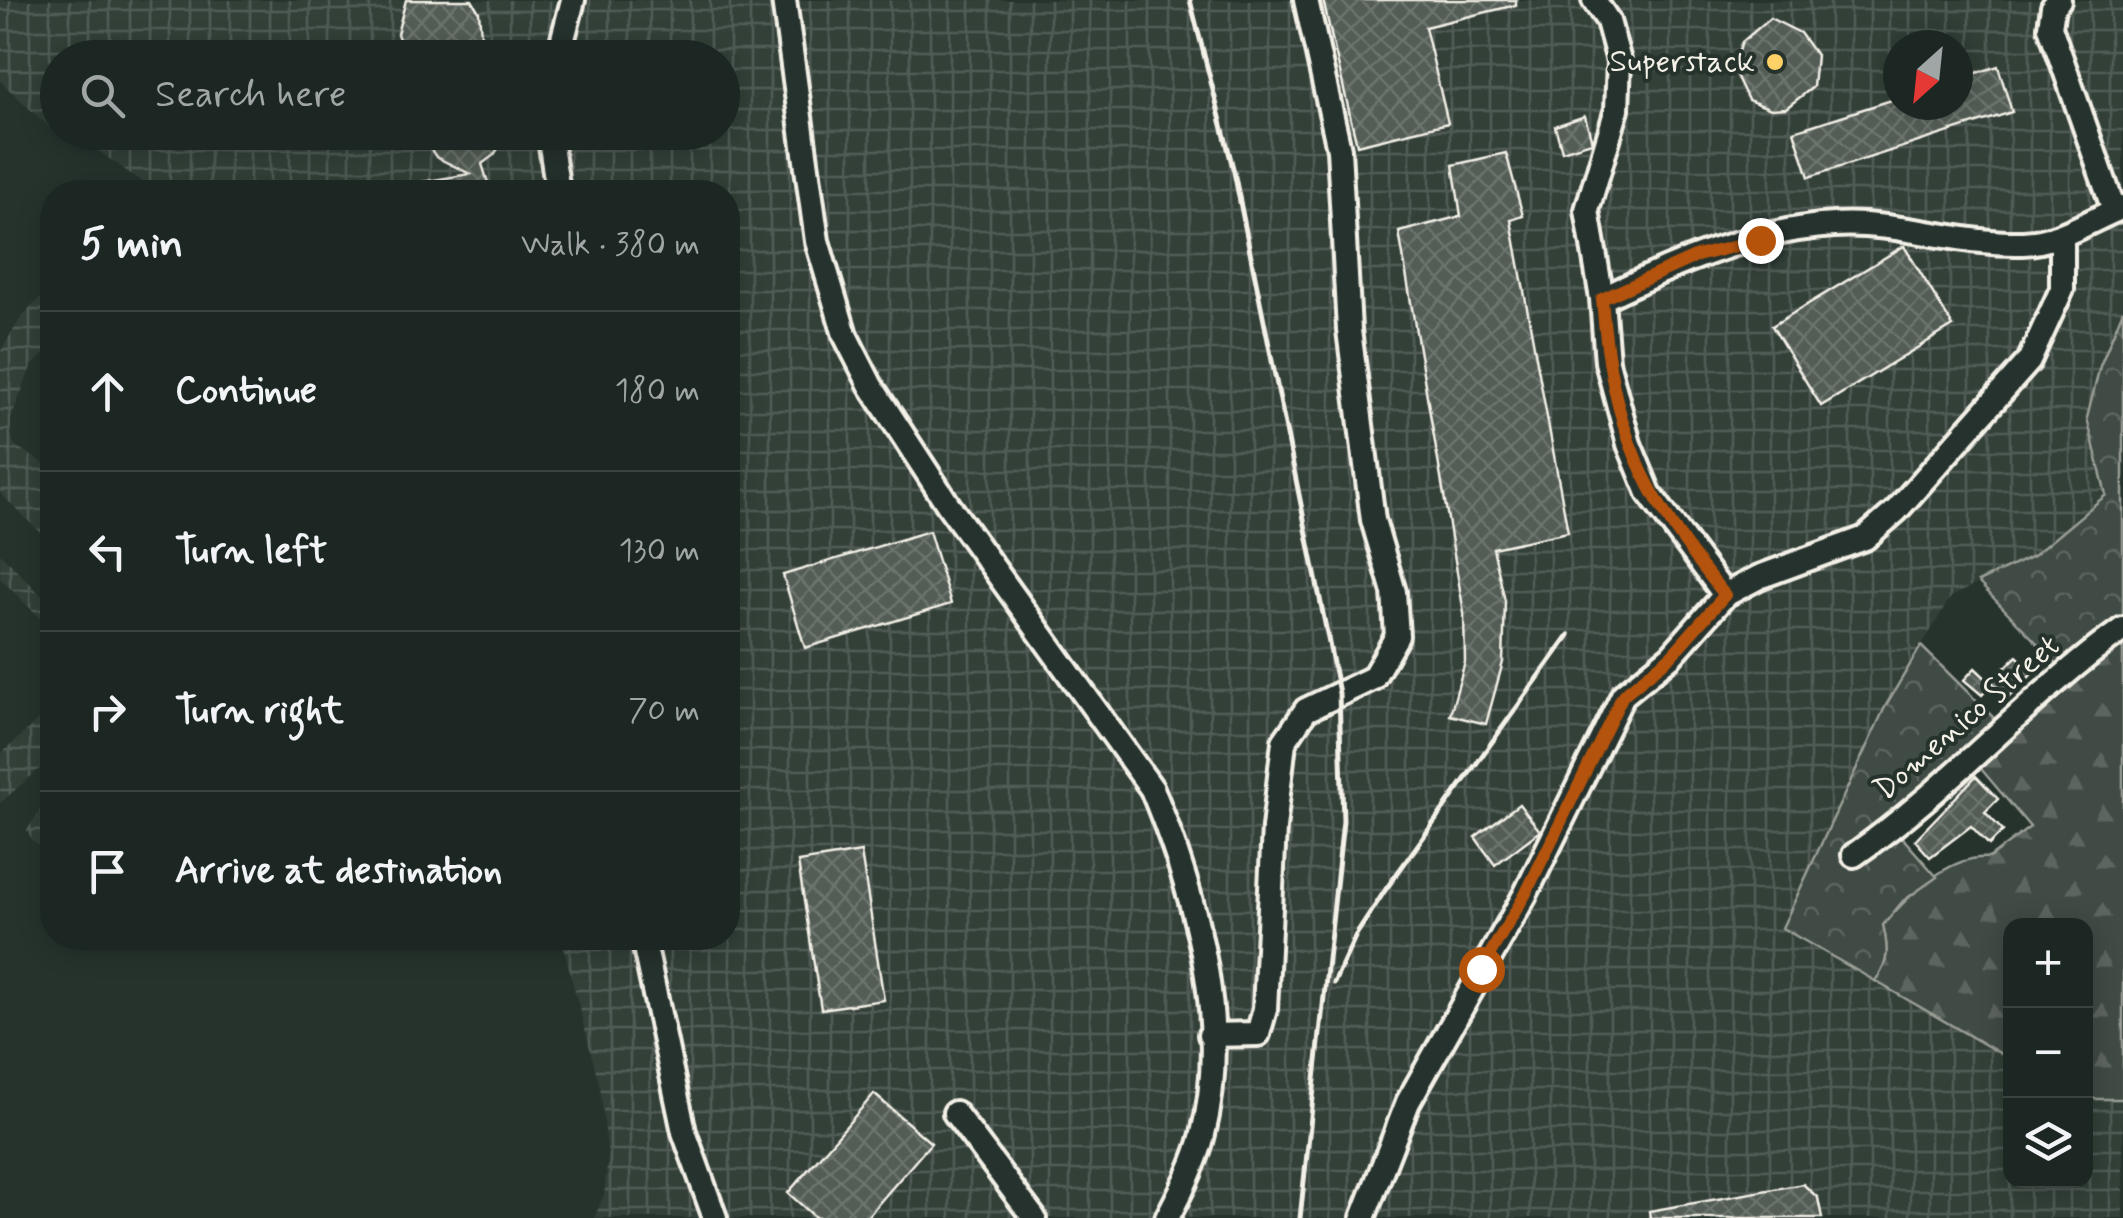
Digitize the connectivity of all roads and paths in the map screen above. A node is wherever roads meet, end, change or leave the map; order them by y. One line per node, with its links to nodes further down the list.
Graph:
1 (574, 0): 6 (street)
2 (784, 0): 16 (street)
3 (1306, 0): 16 (street)
4 (1594, 0): 11 (street)
5 (2059, 0): 9 (street)
6 (563, 40)
7 (552, 150): 8 (street)
8 (556, 180)
9 (2119, 209): 10 (street)
10 (2062, 236): 11 (street); 12 (street)
11 (1602, 299): 12 (street)
12 (1725, 595): 21 (street)
13 (2123, 629): 14 (street, Domenico Street)
14 (1854, 856)
15 (646, 950): 18 (street)
16 (1210, 1035): 20 (street)
17 (954, 1113): 19 (street)
18 (715, 1218)
19 (1034, 1218)
20 (1167, 1218)
21 (1363, 1218)

